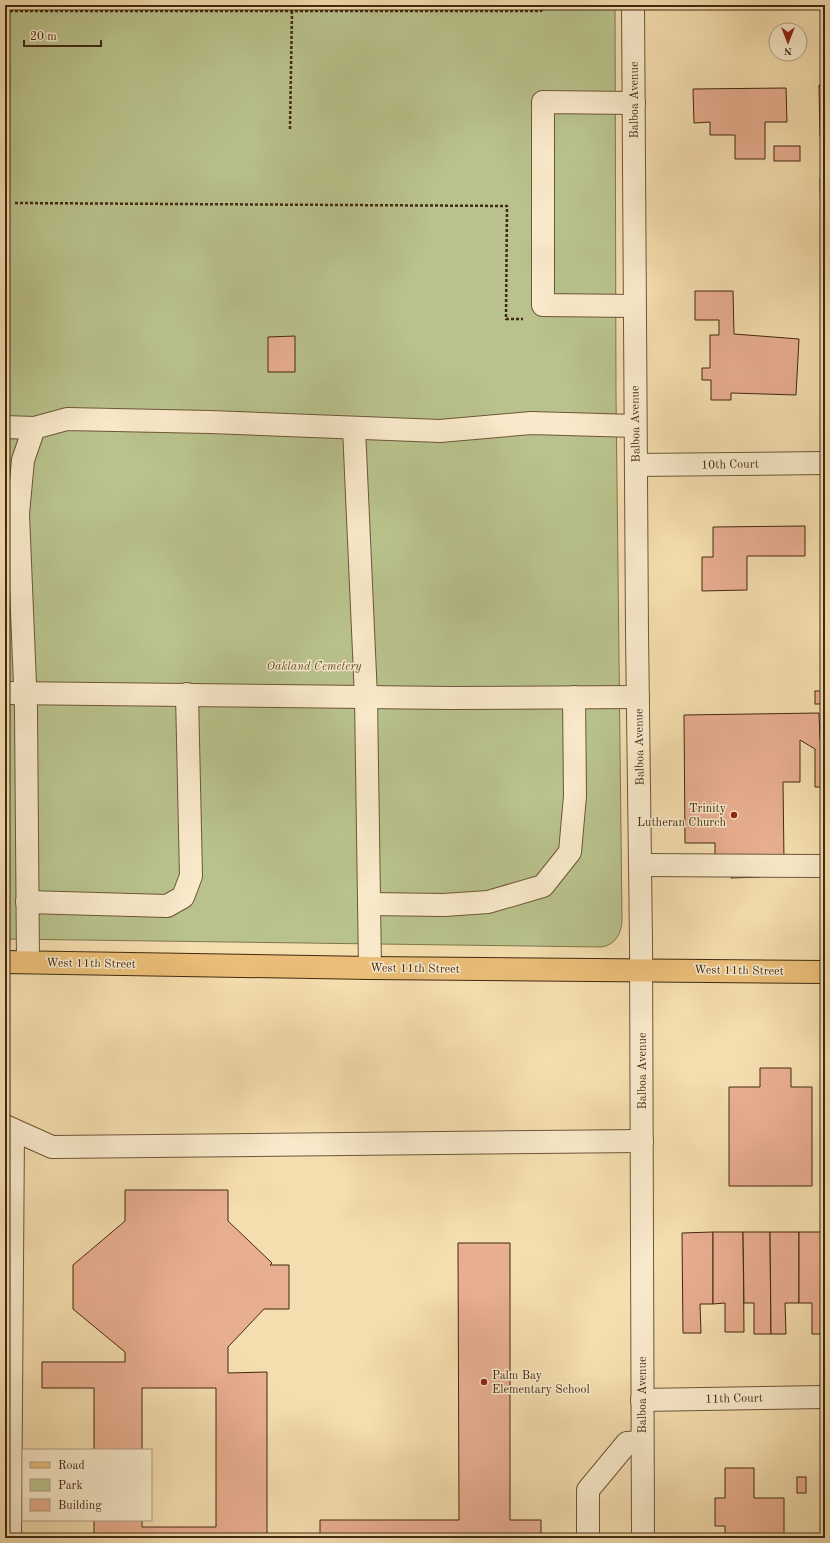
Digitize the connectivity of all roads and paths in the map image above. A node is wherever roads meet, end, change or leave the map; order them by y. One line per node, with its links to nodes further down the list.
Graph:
1 (546, 5): 4 (path)
2 (633, 5): 5 (street, Balboa Avenue)
3 (5, 11): 4 (path)
4 (292, 11): 6 (path)
5 (634, 103): 8 (street, Balboa Avenue); 8 (street)
6 (290, 129)
7 (14, 203): 9 (path)
8 (634, 306): 10 (street, Balboa Avenue)
9 (525, 319)
10 (635, 426): 13 (street); 15 (street, Balboa Avenue)
11 (5, 427): 12 (street)
12 (34, 428): 13 (street); 16 (street)
13 (354, 428): 18 (street)
14 (825, 463): 15 (street, 10th Court)
15 (636, 465): 20 (street, Balboa Avenue)
16 (15, 693): 17 (street); 23 (street)
17 (187, 694): 18 (street); 23 (street)
18 (366, 697): 19 (street); 24 (street)
19 (574, 697): 20 (street); 24 (street)
20 (638, 697): 21 (street, Balboa Avenue)
21 (641, 865): 22 (street); 28 (street, Balboa Avenue)
22 (825, 866)
23 (27, 902): 26 (street)
24 (369, 904): 27 (street)
25 (5, 962): 26 (main road, West 11th Street)
26 (28, 962): 27 (main road, West 11th Street)
27 (370, 968): 28 (main road, West 11th Street)
28 (641, 970): 29 (main road, West 11th Street); 31 (street, Balboa Avenue)
29 (825, 972)
30 (9, 1128): 31 (street); 35 (street)
31 (642, 1141): 33 (street, Balboa Avenue)
32 (825, 1397): 33 (street, 11th Court)
33 (642, 1400): 34 (street, Balboa Avenue)
34 (642, 1442): 36 (street); 37 (street, Balboa Avenue)
35 (10, 1538)
36 (588, 1538)
37 (643, 1538)

